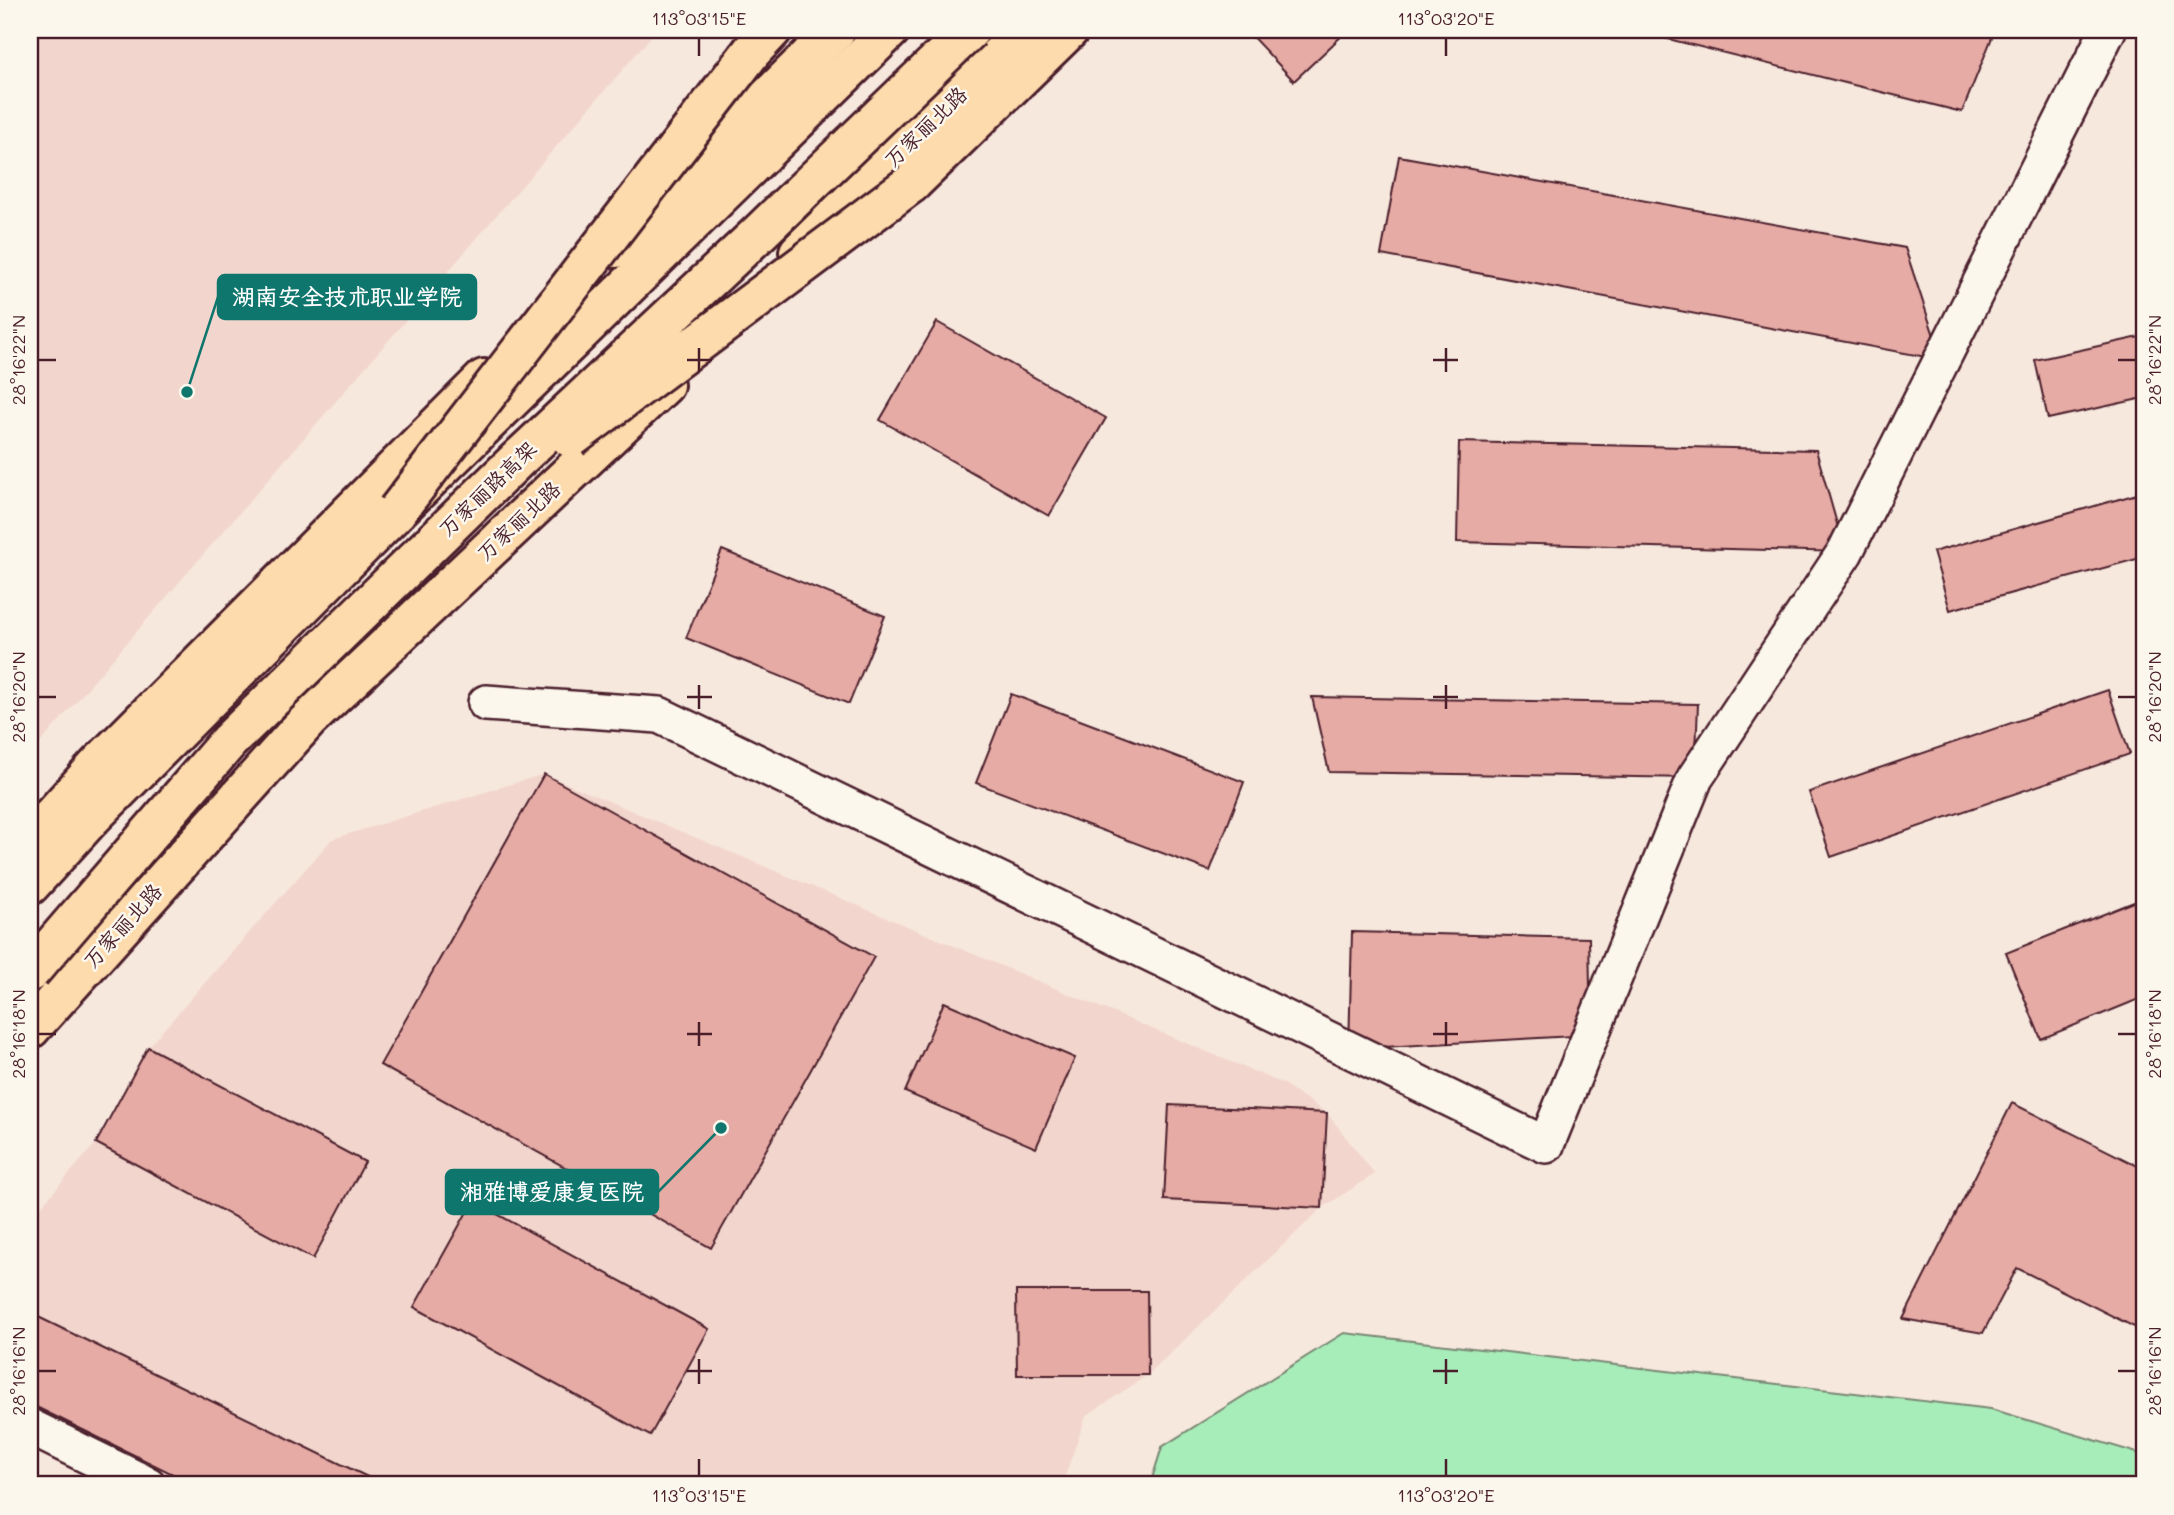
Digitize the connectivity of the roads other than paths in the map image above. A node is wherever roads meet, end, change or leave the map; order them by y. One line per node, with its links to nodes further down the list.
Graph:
1 (772, 30): 8 (main road, bridge)
2 (836, 30): 11 (main road)
3 (890, 30): 8 (main road, bridge)
4 (970, 30): 9 (main road, 万家丽路高架, bridge)
5 (1025, 30): 14 (main road, 万家丽北路)
6 (1069, 30): 9 (main road, bridge)
7 (2108, 30): 10 (street)
8 (397, 511): 12 (main road)
9 (433, 542): 13 (main road, 万家丽路高架, bridge)
10 (486, 703)
11 (30, 840)
12 (30, 886)
13 (30, 972)
14 (30, 1029)
15 (30, 1427): 16 (street)
16 (148, 1485)

